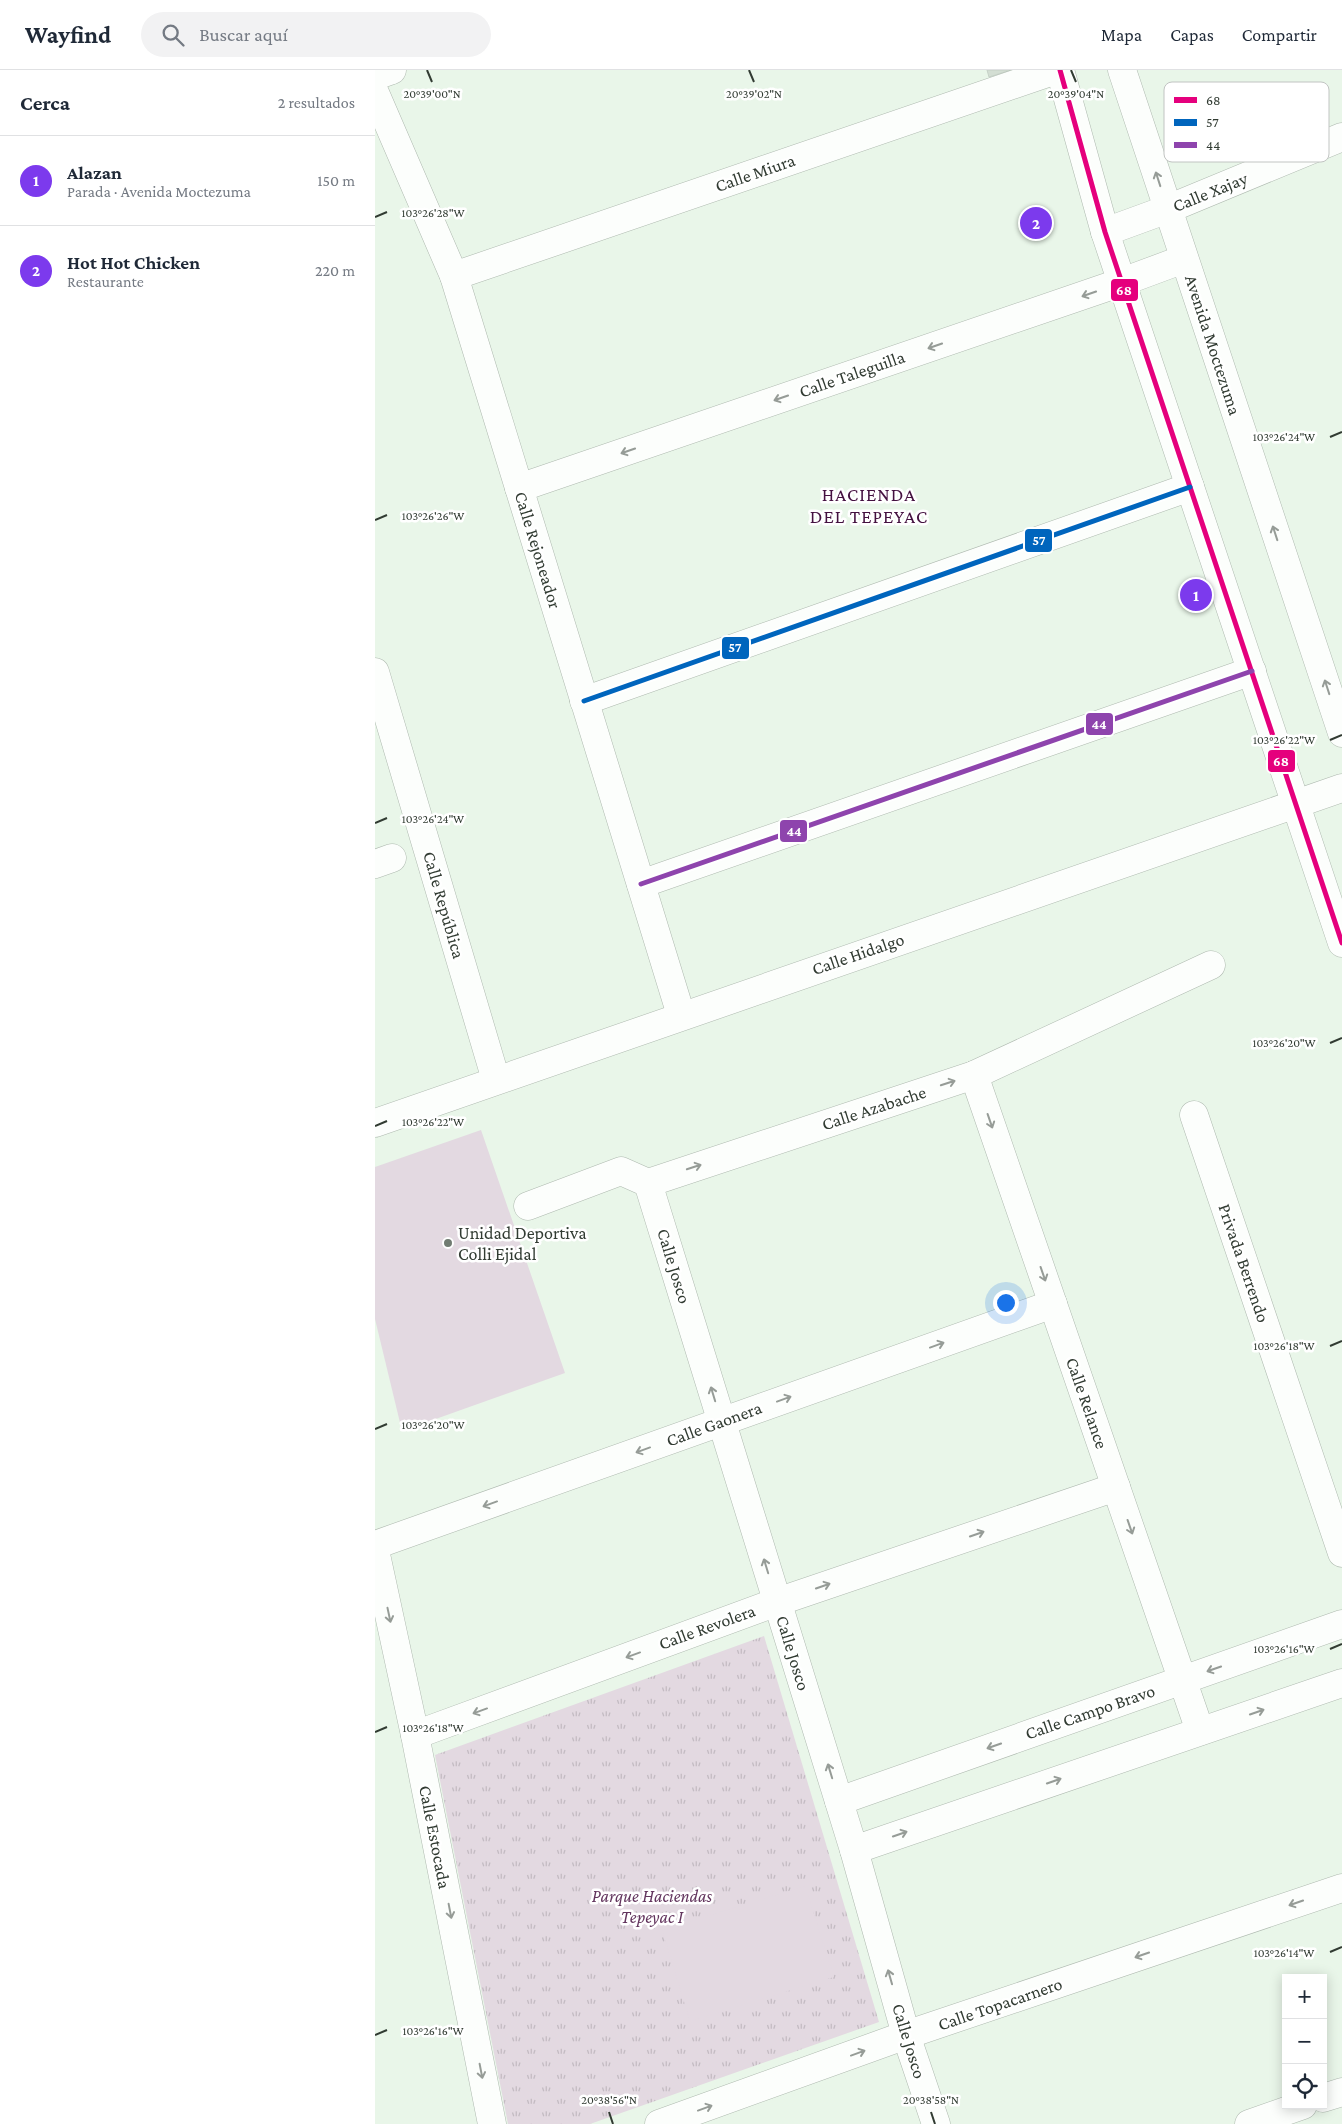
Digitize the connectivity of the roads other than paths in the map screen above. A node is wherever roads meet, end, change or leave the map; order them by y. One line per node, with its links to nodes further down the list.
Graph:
1 (392, 70): 5 (street)
2 (1056, 70): 13 (street, Calle Miura)
3 (1059, 70): 11 (street)
4 (1123, 70): 10 (street, Avenida Moctezuma, one-way to 4)
5 (375, 76)
6 (375, 93): 13 (street, Calle Rejoneador)
7 (1342, 137): 8 (street, Calle Xajay)
8 (1329, 142)
9 (1282, 162): 10 (street, Calle Xajay)
10 (1168, 209): 11 (street, Calle Xajay); 12 (street, Avenida Moctezuma)
11 (1105, 232): 14 (street)
12 (1184, 259): 14 (street, Calle Taleguilla); 20 (street, Avenida Moctezuma, one-way to 12)
13 (454, 276): 16 (street, Calle Rejoneador)
14 (1122, 282): 15 (street); 16 (street, Calle Taleguilla, one-way to 16)
15 (1191, 487): 17 (street); 19 (street)
16 (519, 488): 19 (street, Calle Rejoneador)
17 (1252, 671): 22 (street); 23 (street)
18 (375, 672): 28 (street, Calle República)
19 (584, 701): 23 (street, Calle Rejoneador)
20 (1342, 733)
21 (1342, 788): 22 (street, Calle Hidalgo)
22 (1296, 804): 24 (street); 26 (street, Calle Hidalgo)
23 (641, 884): 26 (street, Calle Rejoneador)
24 (1342, 943)
25 (1211, 965): 27 (street, Calle Azabache)
26 (681, 1015): 28 (street, Calle Hidalgo)
27 (974, 1075): 31 (street, Calle Azabache, one-way to 27); 33 (street, Calle Relance, one-way to 33)
28 (495, 1080): 30 (street, Calle Hidalgo)
29 (1194, 1115): 38 (street, Privada Berrendo)
30 (375, 1123)
31 (648, 1183): 32 (street); 34 (street, Calle Josco, one-way to 31)
32 (528, 1206)
33 (1053, 1304): 34 (street, Calle Gaonera, one-way to 33); 35 (street, Calle Relance)
34 (721, 1422): 36 (street, Calle Gaonera, one-way to 36); 39 (street, Calle Josco, one-way to 34)
35 (1116, 1487): 39 (street, Calle Revolera, one-way to 35); 41 (street, Calle Relance, one-way to 41)
36 (375, 1545)
37 (375, 1550): 44 (street, Calle Estocada, one-way to 44)
38 (1342, 1553)
39 (777, 1602): 44 (street, Calle Revolera, one-way to 44); 45 (street, Calle Josco, one-way to 39)
40 (1342, 1624): 41 (street, Calle Campo Bravo, one-way to 41)
41 (1182, 1680): 43 (street, Calle Relance); 45 (street, Calle Campo Bravo, one-way to 45)
42 (1342, 1683): 43 (street, one-way to 42)
43 (1200, 1731): 46 (street, one-way to 43)
44 (415, 1735): 52 (street, Calle Estocada, one-way to 52)
45 (839, 1801): 46 (street, Calle Josco)
46 (854, 1850): 48 (street, Calle Josco, one-way to 46)
47 (1342, 1888): 48 (street, Calle Topacarnero, one-way to 48)
48 (906, 2035): 53 (street, Calle Topacarnero, one-way to 48); 54 (street, Calle Josco)
49 (1342, 2092): 50 (street)
50 (1327, 2097)
51 (1292, 2109): 55 (street)
52 (492, 2124)
53 (659, 2124)
54 (936, 2124)
55 (1249, 2124)

